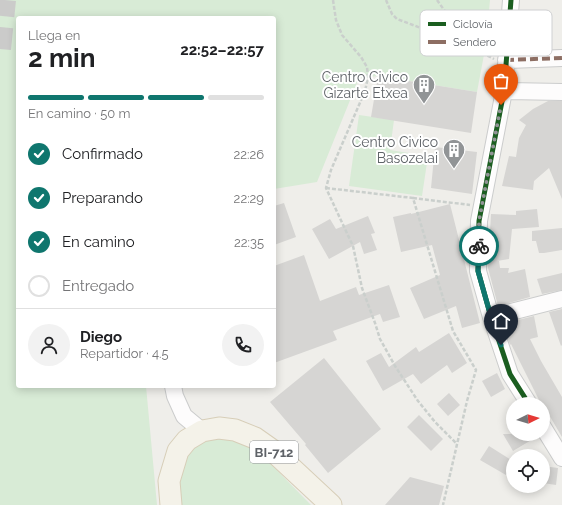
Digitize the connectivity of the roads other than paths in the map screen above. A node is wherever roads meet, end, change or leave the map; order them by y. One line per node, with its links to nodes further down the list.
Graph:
1 (511, 0): 2 (street)
2 (510, 10)
3 (506, 56): 5 (street)
4 (562, 58): 5 (street)
5 (506, 60): 6 (street)
6 (504, 91): 7 (street); 9 (street)
7 (562, 92)
8 (562, 300): 9 (street)
9 (491, 317): 11 (street)
10 (173, 388): 12 (street)
11 (525, 397)
12 (202, 431): 15 (main road, BI-712); 16 (main road, BI-712)
13 (550, 438): 14 (street)
14 (562, 458)
15 (171, 505)
16 (331, 505)

